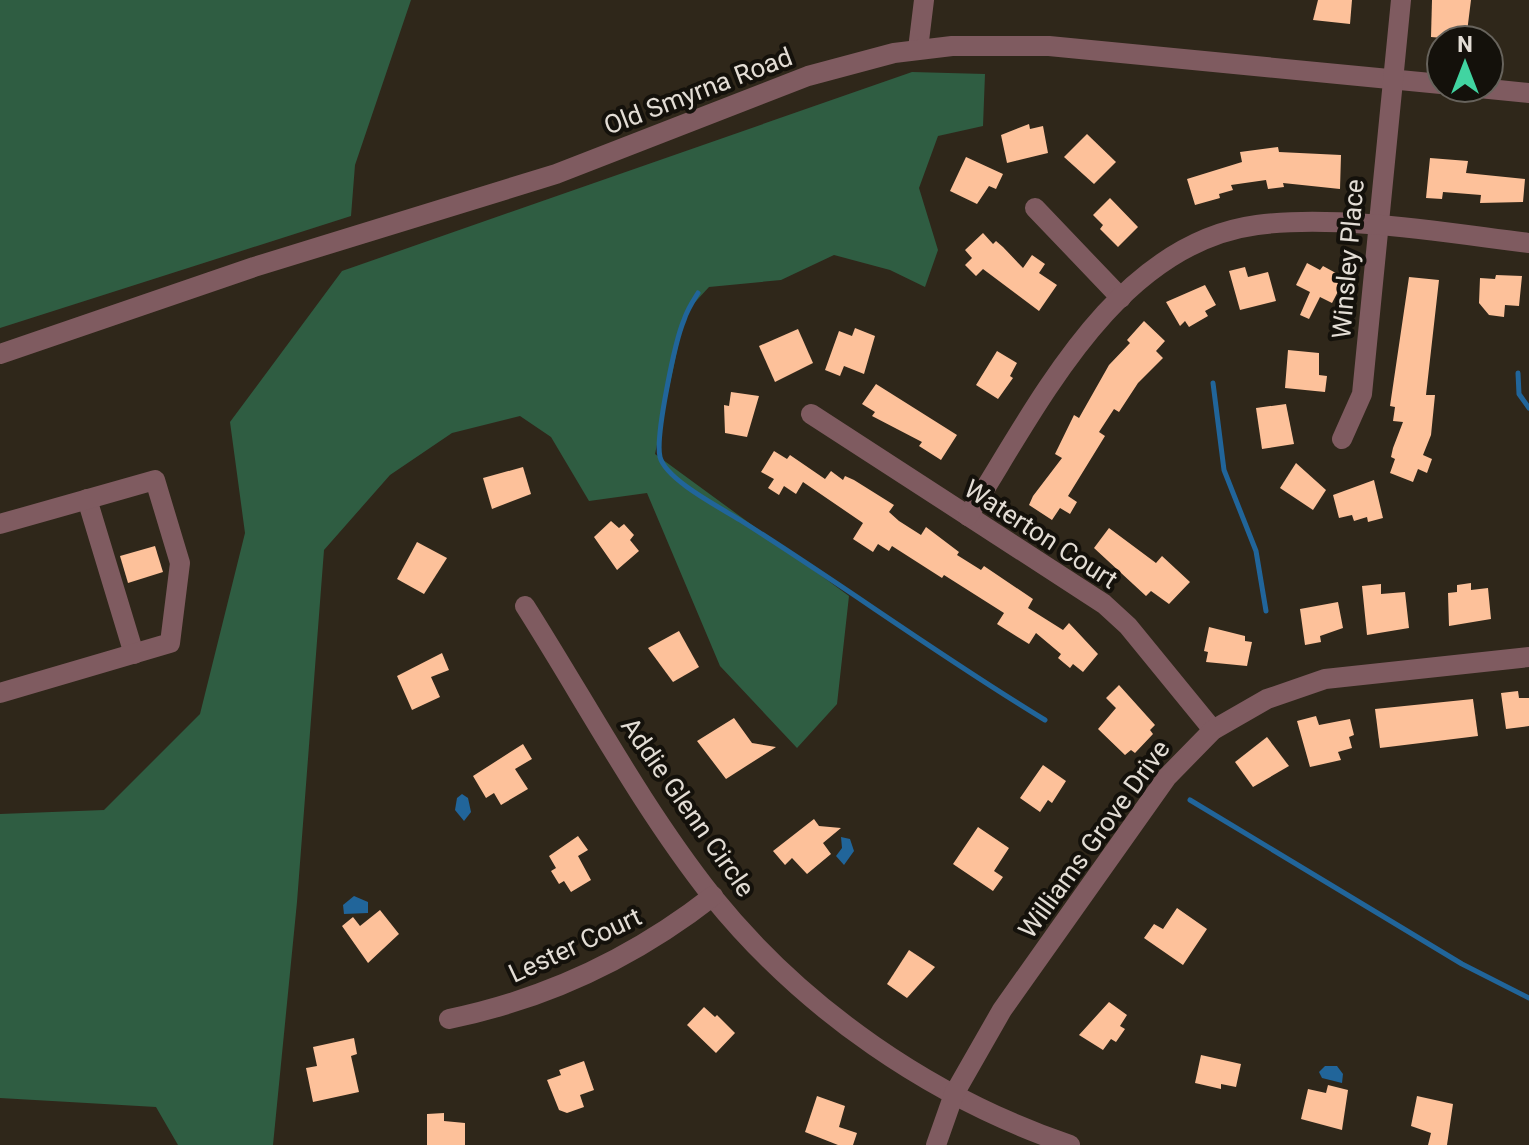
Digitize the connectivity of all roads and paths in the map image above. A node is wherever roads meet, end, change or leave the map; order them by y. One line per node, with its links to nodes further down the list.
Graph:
1 (924, 0): 3 (street)
2 (1401, 0): 4 (street, Winsley Place)
3 (918, 49): 4 (street, Old Smyrna Road); 12 (street, Old Smyrna Road)
4 (1392, 79): 5 (street, Old Smyrna Road); 9 (street, Winsley Place)
5 (1425, 82)
6 (1505, 91): 7 (street)
7 (1529, 93)
8 (1035, 208): 11 (street)
9 (1377, 227): 10 (street); 11 (street); 14 (street, Winsley Place)
10 (1529, 243)
11 (1121, 298): 16 (street)
12 (0, 354)
13 (811, 414): 16 (street, Waterton Court)
14 (1342, 439)
15 (87, 499): 17 (street); 19 (street); 19 (street)
16 (968, 516): 22 (street, Waterton Court)
17 (0, 524)
18 (525, 606): 23 (street, Addie Glenn Circle)
19 (134, 654): 21 (street)
20 (1529, 657): 22 (street, Williams Grove Drive)
21 (0, 693)
22 (1213, 730): 25 (street, Williams Grove Drive)
23 (713, 896): 24 (street, Lester Court); 25 (street, Addie Glenn Circle)
24 (449, 1019)
25 (954, 1094): 26 (street, Williams Grove Drive); 27 (street, Addie Glenn Circle)
26 (936, 1145)
27 (1070, 1145)

